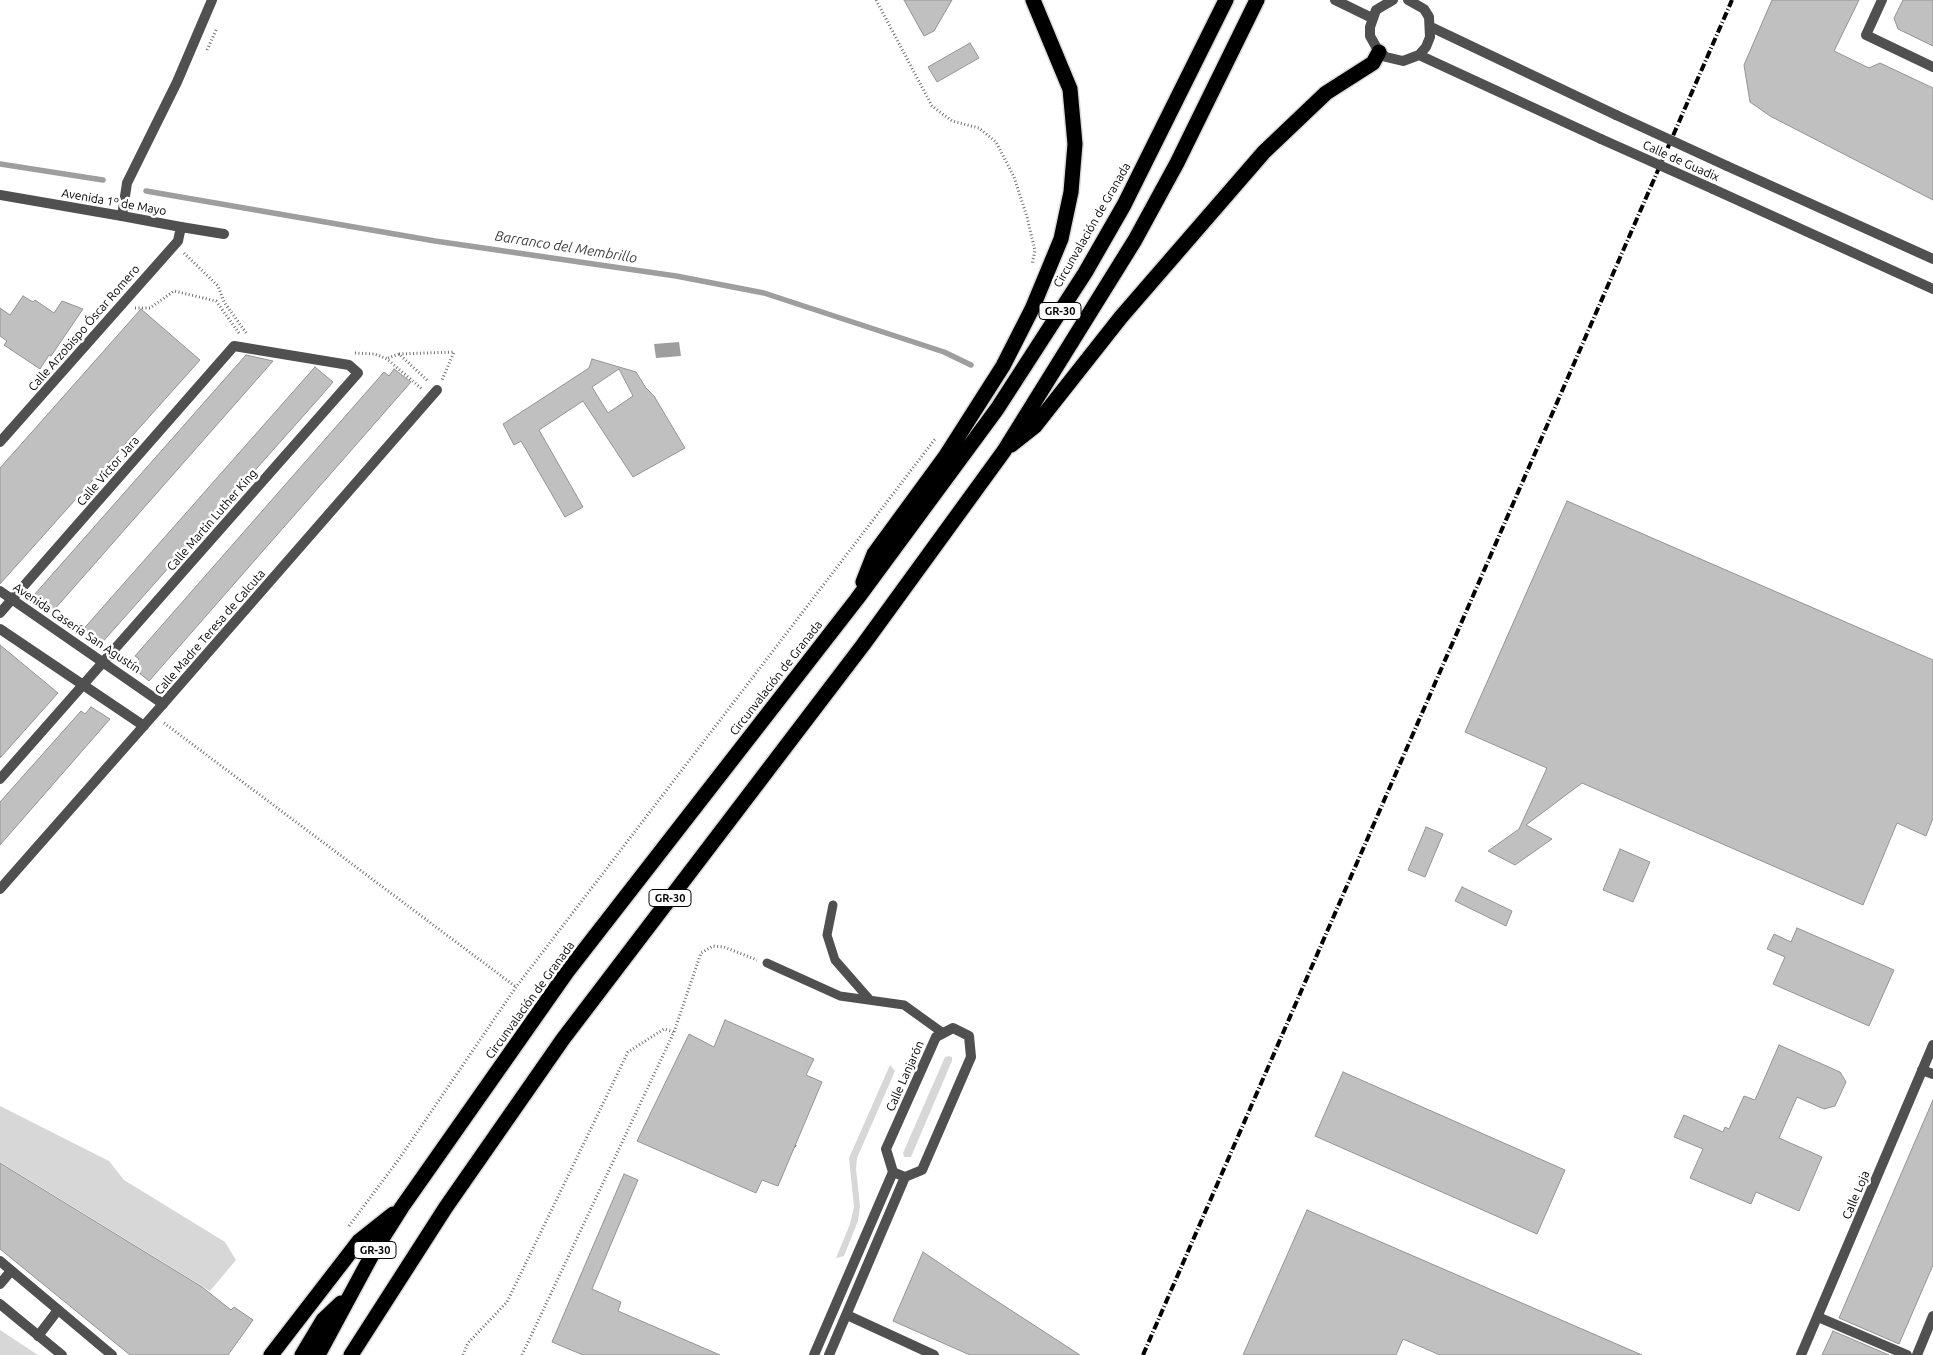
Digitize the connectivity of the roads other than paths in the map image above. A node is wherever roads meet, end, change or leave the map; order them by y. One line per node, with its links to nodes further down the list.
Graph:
1 (212, 0): 15 (street)
2 (1032, 0): 25 (highway)
3 (1226, 0): 25 (highway, Circunvalación de Granada / GR-30)
4 (1257, 0): 23 (highway, GR-30)
5 (1335, 0): 9 (street)
6 (1393, 0): 9 (street)
7 (1408, 0): 10 (street)
8 (1882, 0): 13 (street)
9 (1372, 18): 11 (street)
10 (1431, 27): 12 (street); 18 (street, Calle de Guadix, bridge)
11 (1379, 52): 12 (street); 23 (highway)
12 (1419, 55): 19 (street, Calle de Guadix, bridge)
13 (1933, 67)
14 (0, 195): 15 (street, Avenida 1º de Mayo)
15 (122, 216): 16 (street, Avenida 1º de Mayo)
16 (182, 227): 17 (street, Avenida 1º de Mayo); 22 (street, Calle Arzobispo Óscar Romero)
17 (224, 234)
18 (1933, 259)
19 (1933, 289)
20 (238, 346): 26 (street, Calle Víctor Jara); 29 (street, Calle Martin Luther King)
21 (437, 390): 31 (street, Calle Madre Teresa de Calcuta)
22 (0, 442)
23 (1004, 451): 60 (highway, GR-30)
24 (0, 591): 26 (street, Avenida Casería San Agustín)
25 (857, 599): 44 (highway, Circunvalación de Granada / GR-30)
26 (12, 600): 27 (street, Calle Víctor Jara); 29 (street, Avenida Casería San Agustín)
27 (0, 613)
28 (0, 629): 30 (street)
29 (104, 662): 30 (street, Calle Martin Luther King); 31 (street, Avenida Casería San Agustín)
30 (84, 685): 32 (street); 33 (street, Calle Martin Luther King)
31 (164, 704): 32 (street, Calle Madre Teresa de Calcuta)
32 (144, 726): 34 (street, Calle Madre Teresa de Calcuta)
33 (0, 779)
34 (0, 889)
35 (833, 906): 37 (lane)
36 (767, 963): 37 (lane)
37 (870, 1000): 38 (lane)
38 (943, 1033): 42 (street, Calle Lanjarón); 43 (street)
39 (1933, 1045): 40 (street, Calle Loja)
40 (1922, 1070): 41 (street); 53 (street, Calle Loja)
41 (1933, 1074)
42 (893, 1172): 43 (street); 61 (street)
43 (905, 1177): 51 (street)
44 (402, 1207): 48 (highway, Circunvalación de Granada / GR-30); 57 (highway)
45 (0, 1261): 46 (street)
46 (11, 1271): 47 (street); 50 (street)
47 (0, 1284)
48 (350, 1295): 58 (highway); 59 (highway, Circunvalación de Granada / GR-30)
49 (0, 1304): 54 (street)
50 (58, 1310): 54 (street); 56 (street)
51 (847, 1315): 62 (street); 63 (street)
52 (1933, 1316): 66 (street)
53 (1818, 1317): 64 (street, Calle Loja); 65 (street)
54 (38, 1336): 55 (street)
55 (62, 1355)
56 (112, 1355)
57 (271, 1355)
58 (302, 1355)
59 (318, 1355)
60 (351, 1355)
61 (814, 1355)
62 (829, 1355)
63 (934, 1355)
64 (1801, 1355)
65 (1907, 1355)
66 (1917, 1355)

